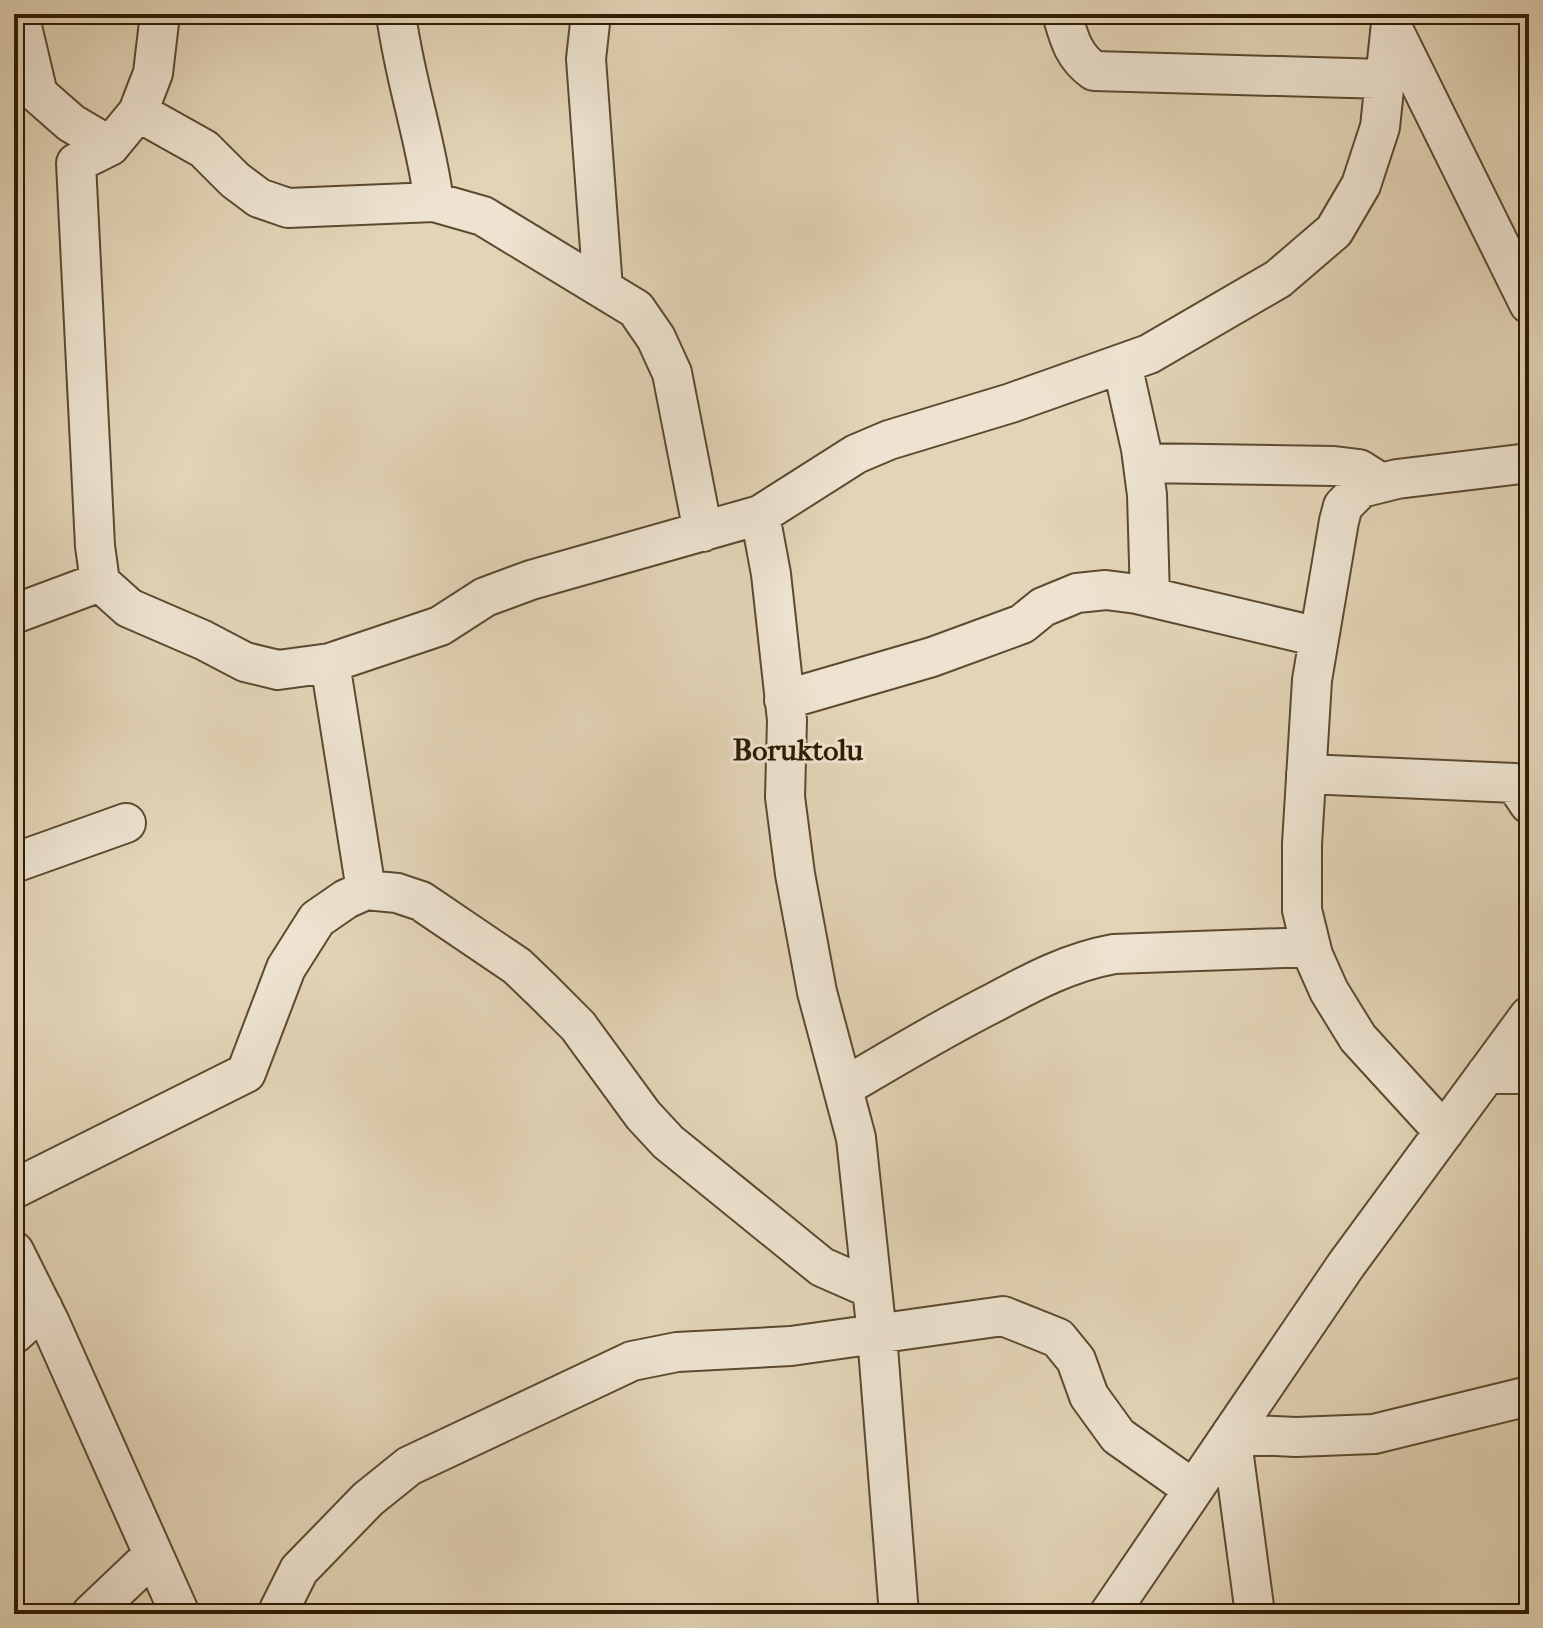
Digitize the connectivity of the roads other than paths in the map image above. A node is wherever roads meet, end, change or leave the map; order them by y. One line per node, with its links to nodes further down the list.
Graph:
1 (19, 14): 8 (street)
2 (160, 14): 9 (street)
3 (396, 14): 11 (street)
4 (591, 14): 12 (street)
5 (1062, 14): 7 (street)
6 (1391, 20): 7 (street); 13 (street)
7 (1385, 79): 14 (street)
8 (26, 99): 10 (street)
9 (138, 112): 10 (street); 11 (street)
10 (110, 146): 20 (street)
11 (434, 202): 12 (street)
12 (603, 289): 19 (street)
13 (1529, 304)
14 (1122, 364): 15 (street); 18 (street)
15 (1143, 463): 17 (street); 21 (street)
16 (1529, 463): 17 (street)
17 (1381, 483): 23 (street)
18 (760, 515): 19 (street); 25 (street)
19 (703, 532): 24 (street)
20 (100, 582): 22 (street); 24 (street)
21 (1150, 597): 23 (street); 25 (street)
22 (14, 614)
23 (1319, 637): 26 (street)
24 (330, 663): 30 (street)
25 (784, 700): 35 (street)
26 (1306, 774): 27 (street); 31 (street)
27 (1529, 804)
28 (126, 823): 29 (street)
29 (14, 863)
30 (366, 890): 37 (street); 39 (street)
31 (1311, 947): 35 (street); 36 (street)
32 (1529, 1016): 33 (street)
33 (1486, 1074): 34 (street); 36 (street)
34 (1529, 1074)
35 (844, 1087): 39 (street)
36 (1444, 1132): 44 (street)
37 (14, 1189)
38 (14, 1251): 40 (street)
39 (872, 1289): 42 (street)
40 (43, 1308): 41 (street); 46 (street)
41 (14, 1334)
42 (877, 1335): 45 (street); 49 (street); 50 (street)
43 (1529, 1396): 44 (street)
44 (1231, 1434): 45 (street); 52 (street)
45 (1193, 1489): 51 (street)
46 (153, 1555): 47 (street); 48 (street)
47 (91, 1614)
48 (180, 1614)
49 (277, 1614)
50 (899, 1614)
51 (1109, 1614)
52 (1255, 1614)

